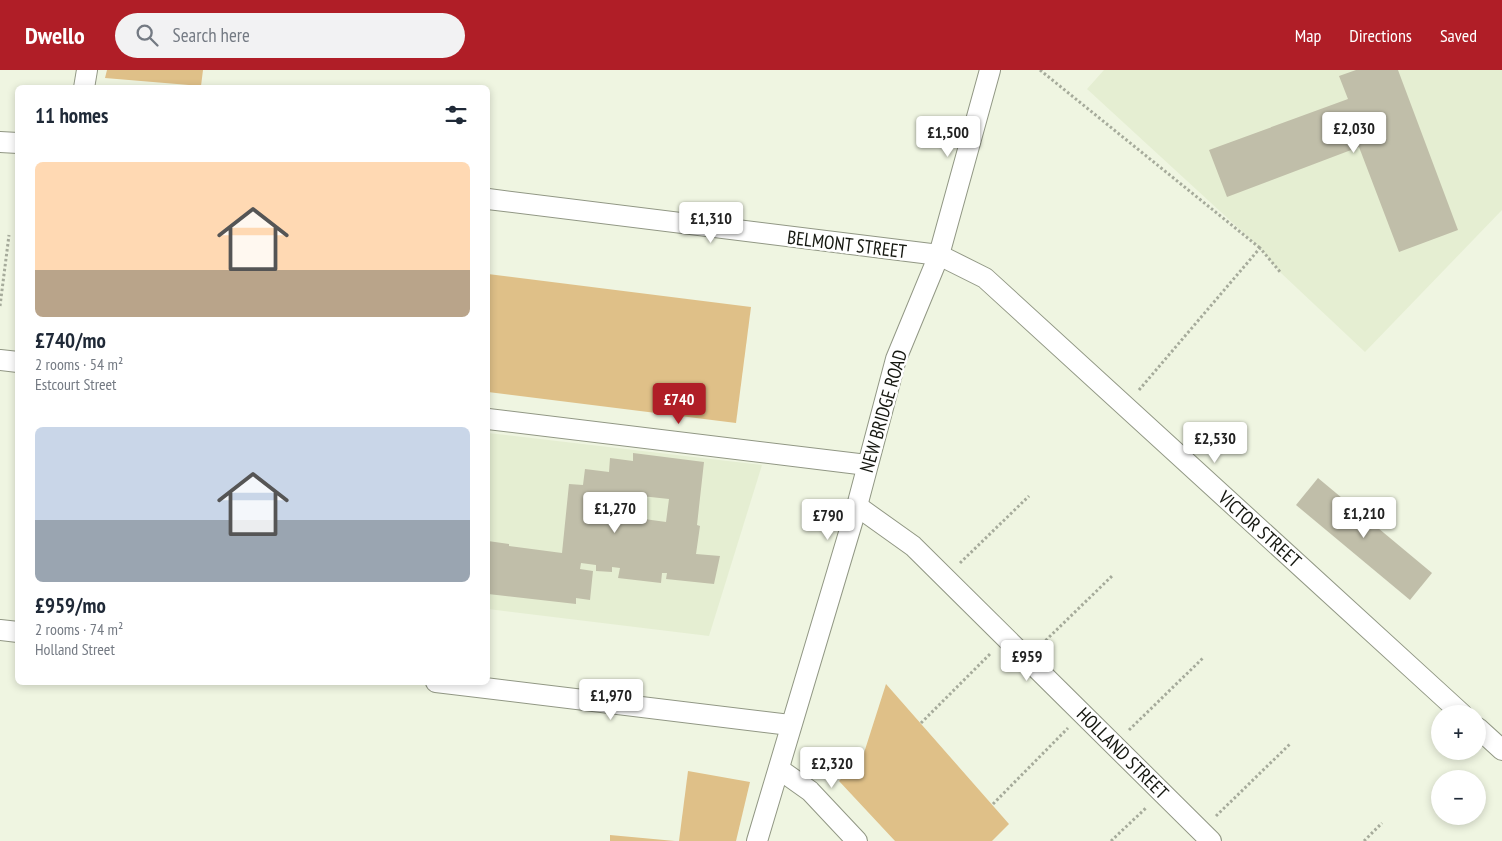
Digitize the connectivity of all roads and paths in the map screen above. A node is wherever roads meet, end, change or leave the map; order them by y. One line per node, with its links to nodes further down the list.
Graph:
1 (87, 70): 4 (street)
2 (990, 70): 10 (street, NEW BRIDGE ROAD)
3 (1040, 70): 9 (path)
4 (84, 85)
5 (0, 142): 6 (street)
6 (15, 144)
7 (490, 199): 10 (street, BELMONT STREET)
8 (9, 235): 12 (path)
9 (1260, 248): 11 (path); 15 (path)
10 (940, 255): 15 (street, VICTOR STREET); 17 (street, NEW BRIDGE ROAD)
11 (1281, 273)
12 (0, 306)
13 (0, 360): 14 (street)
14 (15, 362)
15 (1126, 405): 28 (street, VICTOR STREET)
16 (490, 419): 17 (street)
17 (867, 464): 19 (street, NEW BRIDGE ROAD)
18 (1029, 496): 21 (path)
19 (857, 506): 21 (street, HOLLAND STREET); 31 (street, NEW BRIDGE ROAD)
20 (1112, 576): 26 (path)
21 (946, 578): 24 (street, HOLLAND STREET)
22 (0, 630): 23 (street)
23 (15, 632)
24 (1007, 638): 26 (street, HOLLAND STREET); 30 (path)
25 (1204, 657): 34 (path)
26 (1027, 658): 29 (street, HOLLAND STREET)
27 (461, 685): 31 (street)
28 (1452, 705)
29 (1083, 714): 34 (street, HOLLAND STREET); 38 (path)
30 (921, 723)
31 (790, 725): 36 (street, NEW BRIDGE ROAD)
32 (1486, 735): 35 (street)
33 (1291, 743): 40 (path)
34 (1114, 744): 37 (street, HOLLAND STREET)
35 (1502, 750)
36 (779, 769): 41 (street, NEW BRIDGE ROAD); 42 (street)
37 (1162, 792): 40 (street, HOLLAND STREET); 43 (path)
38 (993, 804)
39 (1382, 823): 44 (path)
40 (1206, 836)
41 (756, 841)
42 (857, 841)
43 (1112, 841)
44 (1364, 841)

